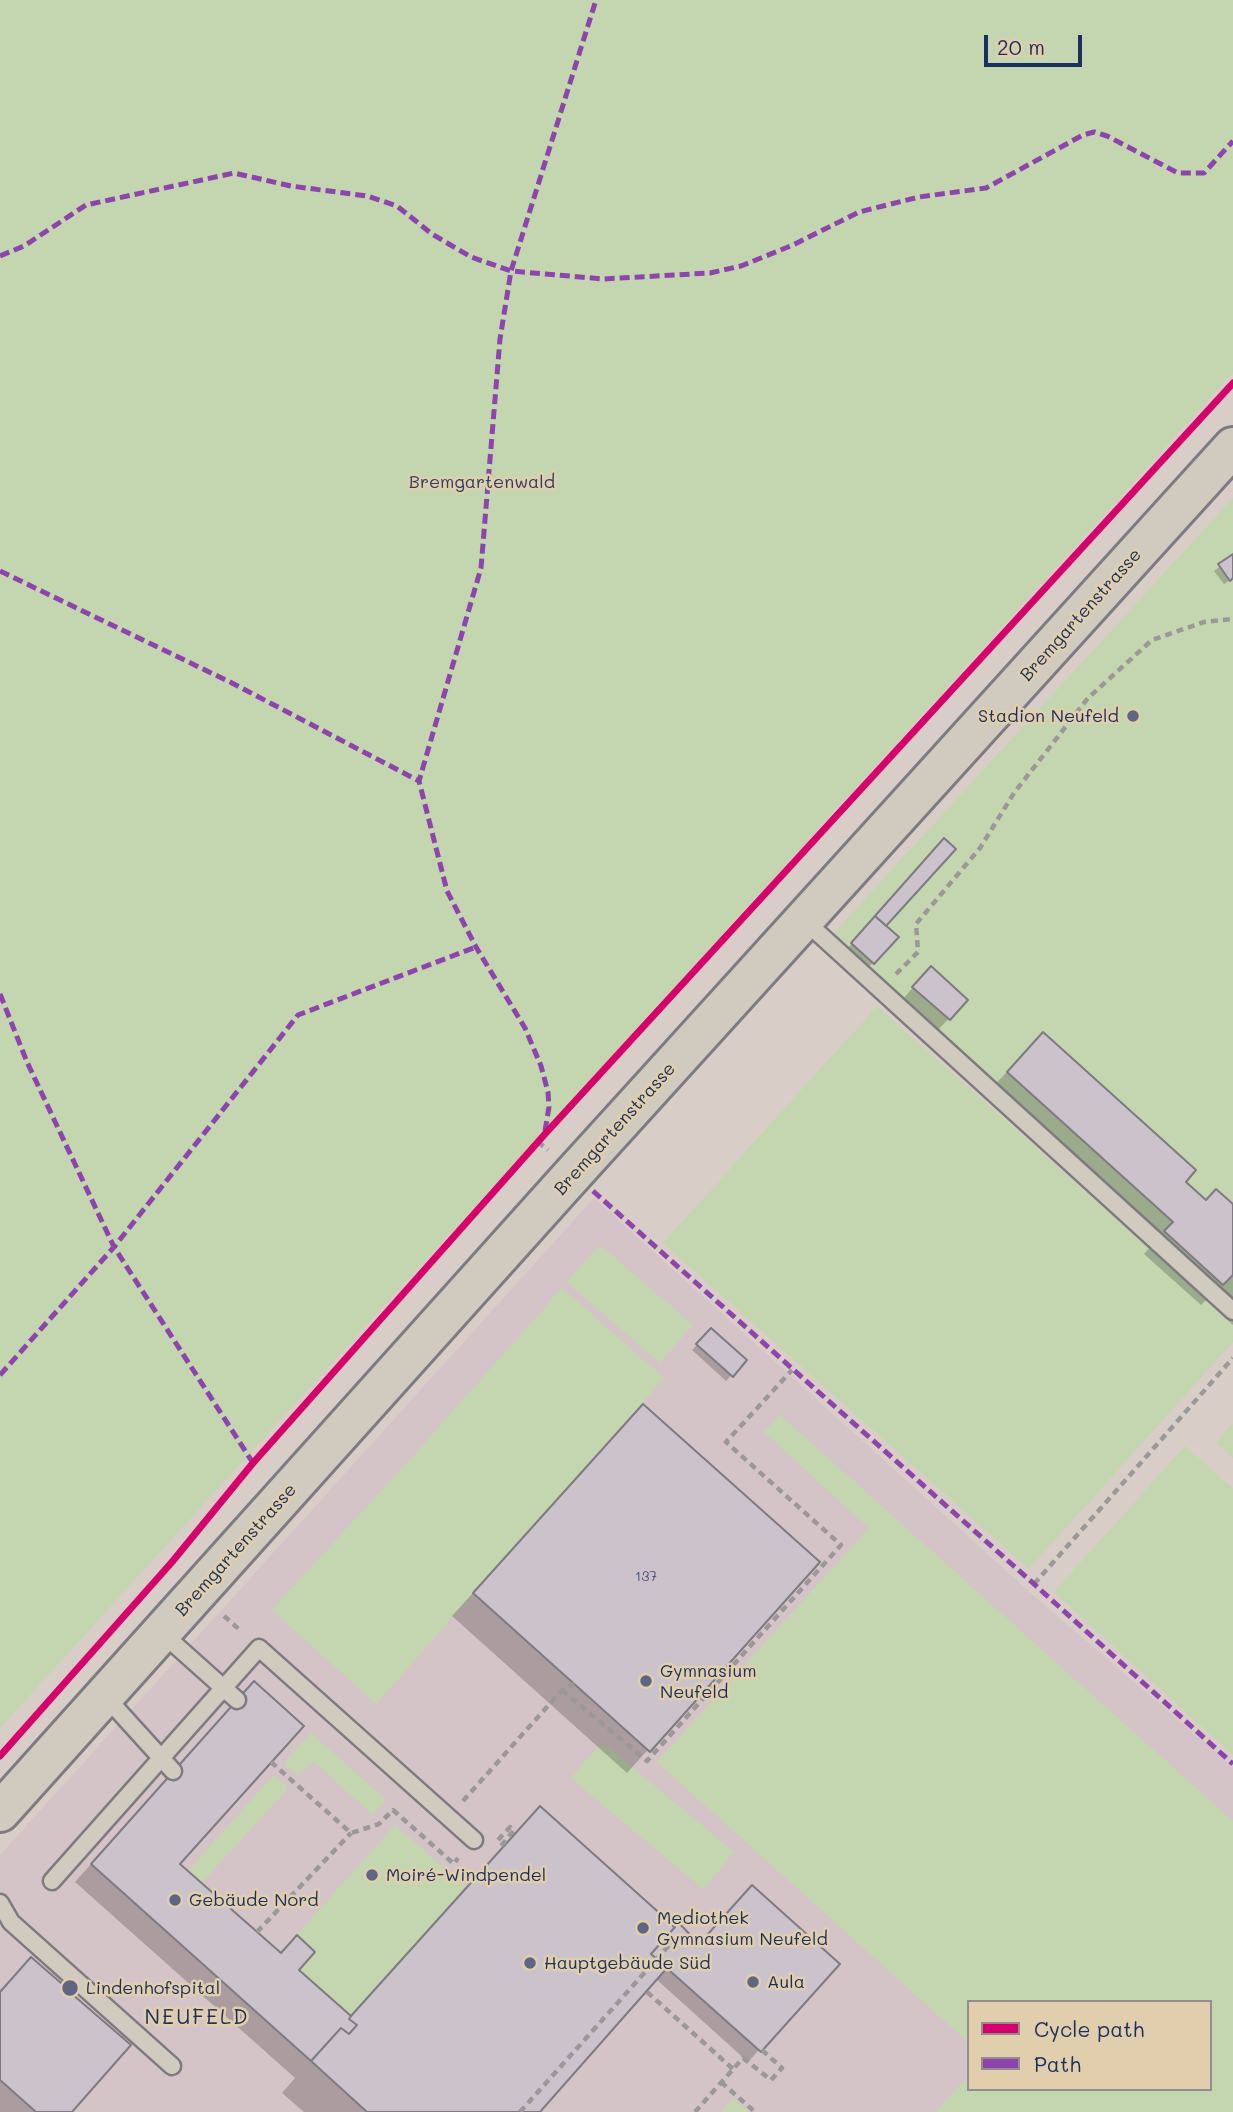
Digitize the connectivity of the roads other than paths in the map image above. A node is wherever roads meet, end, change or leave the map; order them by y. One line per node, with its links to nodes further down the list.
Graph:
1 (1233, 447): 2 (main road, Bremgartenstrasse)
2 (805, 921): 3 (lane); 4 (main road, Bremgartenstrasse)
3 (1233, 1311)
4 (162, 1633): 5 (lane); 6 (main road, Bremgartenstrasse)
5 (224, 1688): 7 (lane); 8 (lane); 11 (lane)
6 (105, 1696): 8 (lane); 10 (main road, Bremgartenstrasse)
7 (237, 1700)
8 (161, 1758): 9 (lane); 12 (lane)
9 (173, 1771)
10 (0, 1812)
11 (474, 1840)
12 (52, 1881)
13 (0, 1903): 14 (lane)
14 (5, 1928): 15 (lane)
15 (172, 2066)

